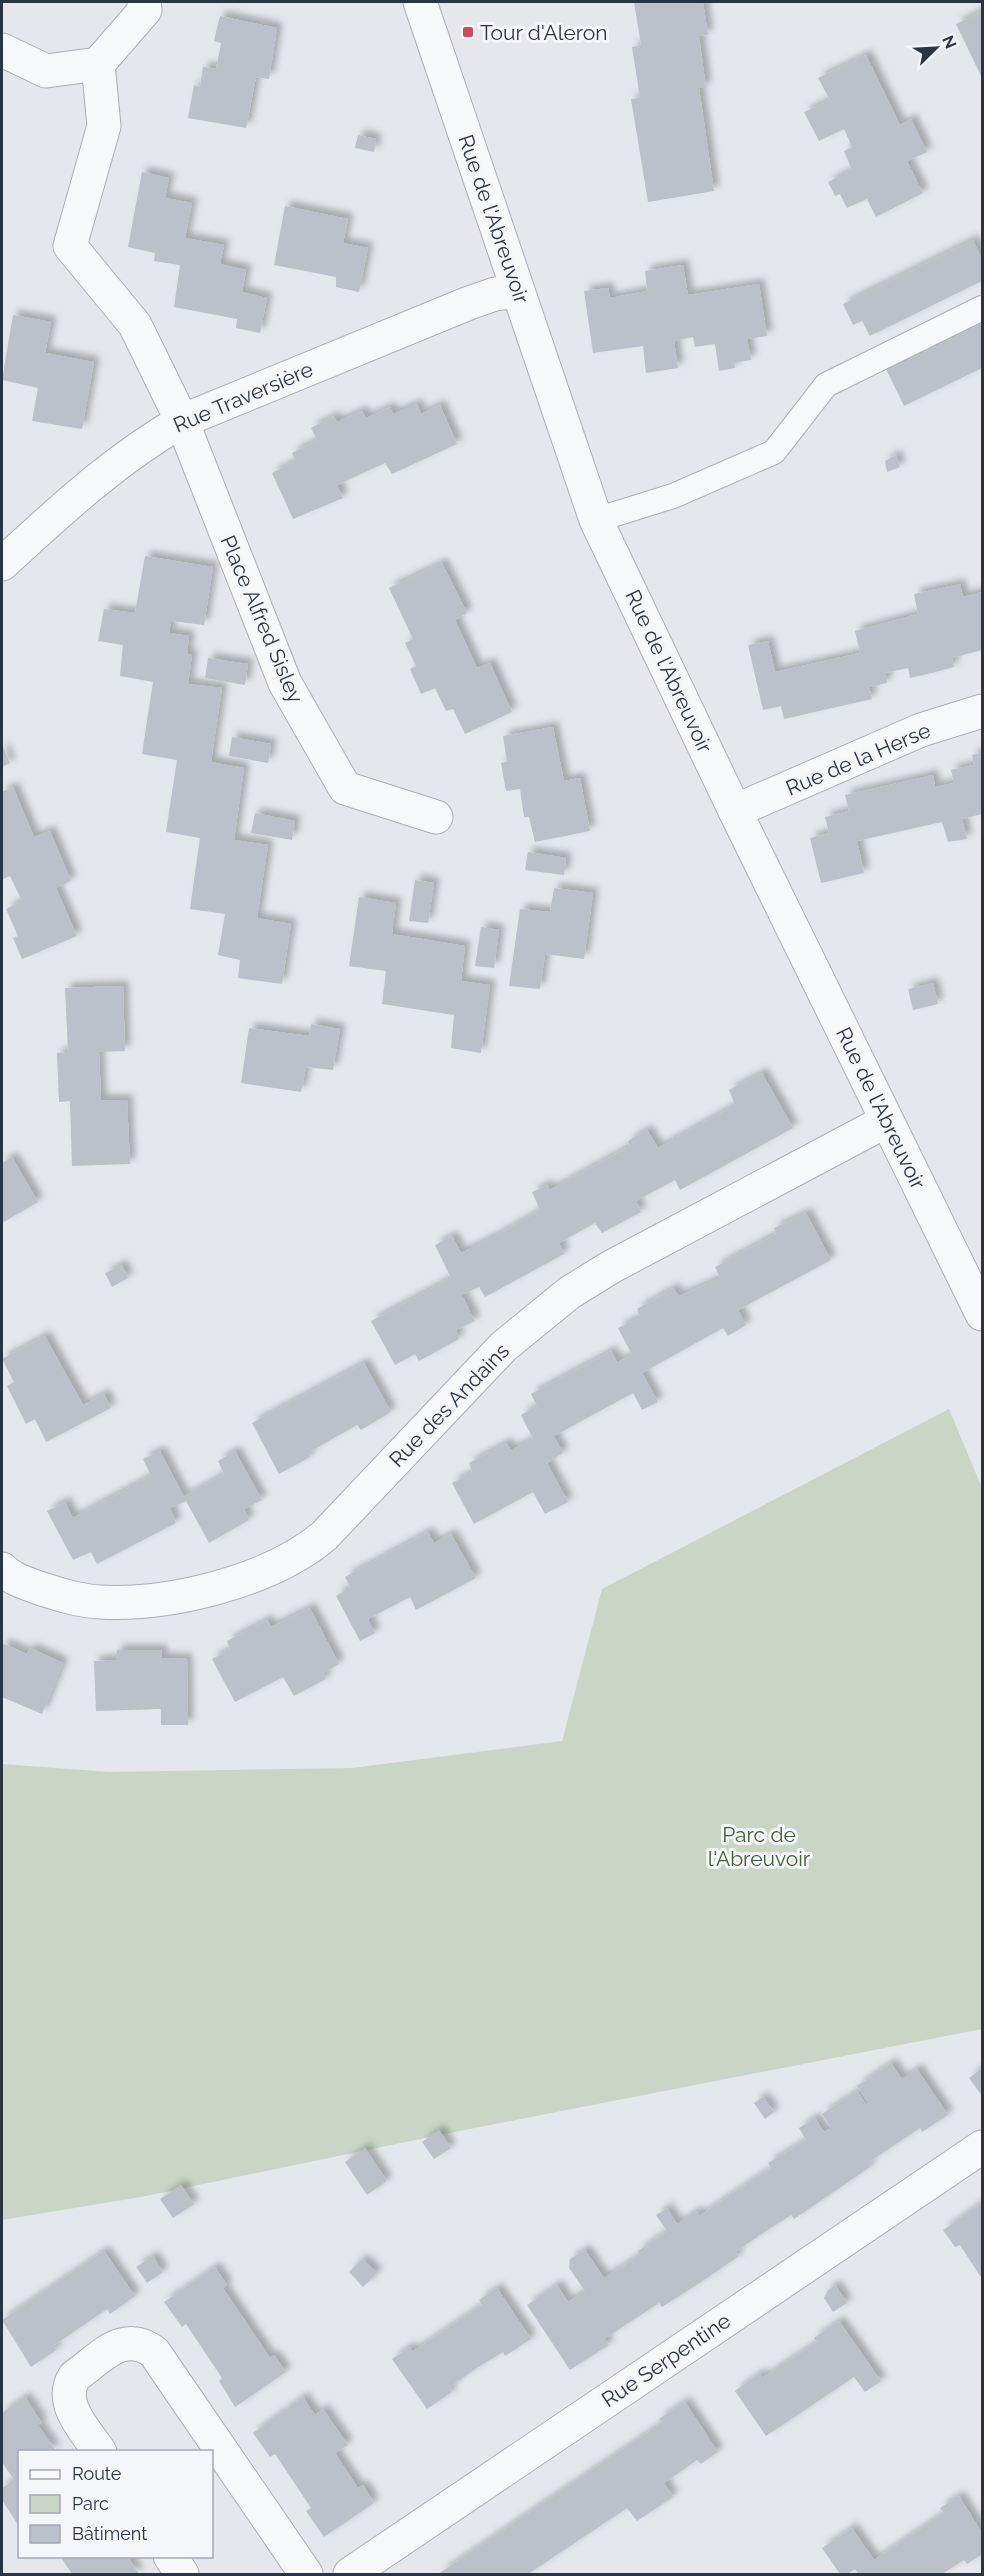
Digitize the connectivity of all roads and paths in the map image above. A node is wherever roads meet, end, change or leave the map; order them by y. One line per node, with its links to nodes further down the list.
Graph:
1 (144, 2): 4 (street)
2 (420, 2): 5 (street, Rue de l'Abreuvoir)
3 (2, 50): 4 (street)
4 (98, 64): 7 (street, Place Alfred Sisley)
5 (518, 291): 7 (street, Rue Traversière); 8 (street, Rue de l'Abreuvoir)
6 (982, 308): 8 (lane)
7 (182, 421): 9 (street, Rue Traversière); 12 (street, Place Alfred Sisley)
8 (596, 520): 11 (street, Rue de l'Abreuvoir)
9 (2, 564)
10 (982, 711): 11 (street, Rue de la Herse)
11 (735, 811): 13 (street, Rue de l'Abreuvoir)
12 (436, 818)
13 (886, 1121): 14 (street, Rue de l'Abreuvoir); 15 (street, Rue des Andains)
14 (982, 1314)
15 (2, 1569)
16 (982, 2147): 21 (street, Rue Serpentine)
17 (99, 2450): 20 (street)
18 (171, 2558): 19 (street)
19 (182, 2574)
20 (306, 2574)
21 (350, 2574)

